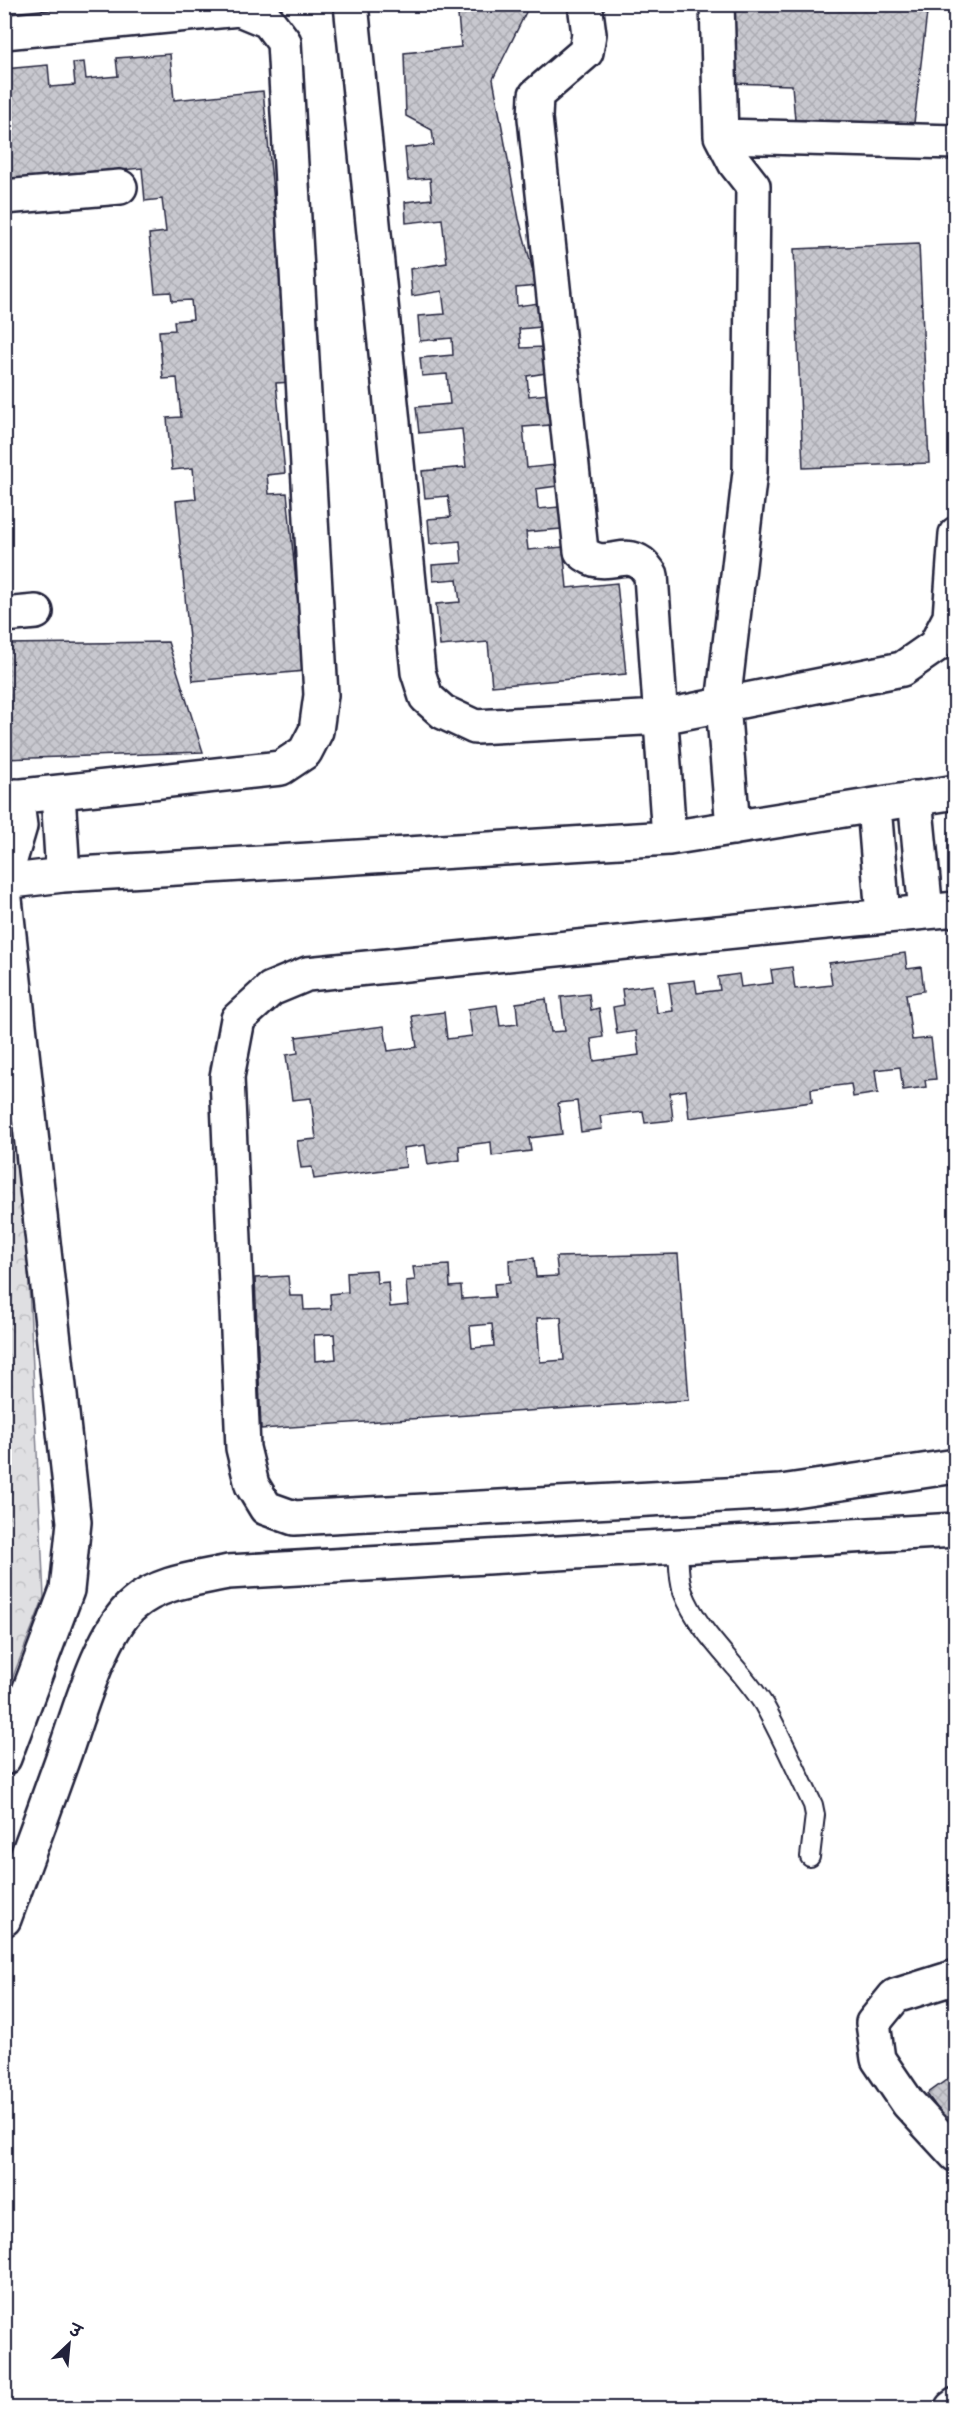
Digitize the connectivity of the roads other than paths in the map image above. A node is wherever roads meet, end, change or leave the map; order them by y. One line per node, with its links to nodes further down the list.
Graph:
1 (351, 4): 11 (street)
2 (585, 4): 11 (street)
3 (717, 4): 5 (street)
4 (4, 32): 13 (street)
5 (721, 136): 6 (street); 10 (street)
6 (956, 142)
7 (120, 187): 8 (street)
8 (4, 197)
9 (956, 534): 10 (street)
10 (723, 704): 11 (street); 17 (street)
11 (661, 717): 18 (street)
12 (956, 792): 15 (street)
13 (58, 793): 14 (street); 19 (street)
14 (10, 797): 20 (street)
15 (915, 798): 16 (street); 22 (street)
16 (874, 806): 17 (street); 23 (street)
17 (733, 828): 18 (street)
18 (669, 838): 19 (street)
19 (63, 875): 20 (street)
20 (4, 881)
21 (4, 890): 27 (street)
22 (941, 911): 23 (street)
23 (883, 916): 24 (street)
24 (956, 1466)
25 (956, 1530): 26 (street)
26 (678, 1546): 28 (lane); 29 (street)
27 (4, 1758)
28 (810, 1857)
29 (4, 1919)
30 (956, 1977): 31 (street)
31 (956, 2155)
32 (956, 2405): 33 (street)
33 (952, 2409)

